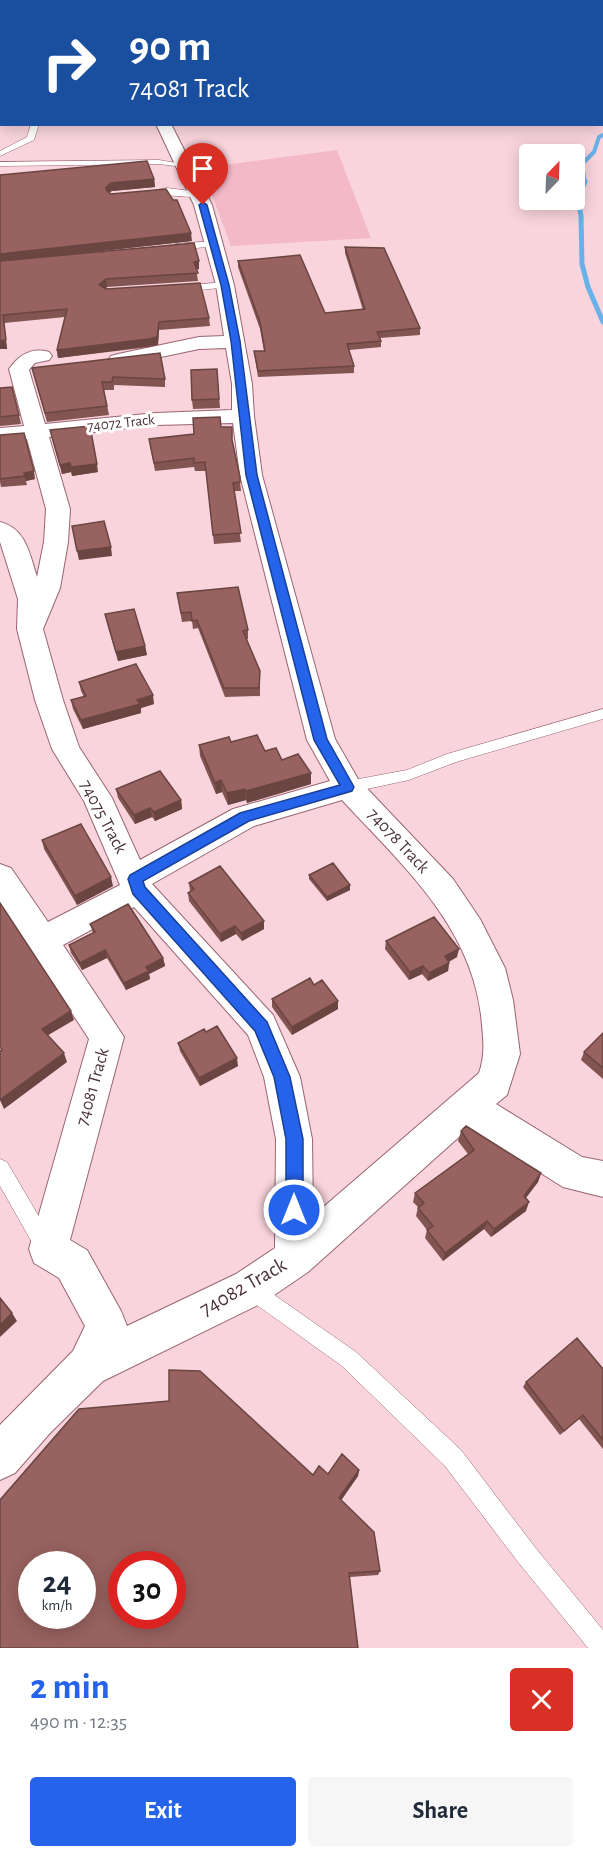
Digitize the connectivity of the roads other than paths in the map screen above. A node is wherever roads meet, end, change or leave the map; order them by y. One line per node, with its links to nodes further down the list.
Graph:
1 (35, 126): 3 (lane)
2 (164, 126): 5 (street, 74078 Track)
3 (0, 154)
4 (0, 164): 5 (lane)
5 (184, 165): 7 (street, 74078 Track)
6 (134, 194): 7 (lane)
7 (199, 195): 8 (street, 74078 Track)
8 (214, 244): 9 (lane); 10 (street, 74078 Track)
9 (168, 248)
10 (225, 285): 11 (lane); 12 (street, 74078 Track)
11 (176, 290)
12 (236, 341): 14 (street); 16 (street, 74078 Track)
13 (48, 361): 15 (street)
14 (101, 363)
15 (10, 371): 17 (street)
16 (243, 416): 17 (street, 74072 Track); 22 (street, 74078 Track)
17 (34, 431): 18 (street, 74072 Track); 20 (street)
18 (0, 435)
19 (0, 529): 20 (street, 74075 Track)
20 (30, 629): 24 (street, 74075 Track)
21 (603, 714): 22 (lane)
22 (348, 787): 24 (street); 26 (street, 74078 Track)
23 (0, 878): 25 (street, 74081 Track)
24 (137, 884): 25 (street); 31 (street, 74075 Track)
25 (42, 941): 30 (street, 74081 Track)
26 (496, 1000): 27 (street, 74082 Track)
27 (468, 1107): 29 (street); 31 (street, 74082 Track)
28 (0, 1168): 30 (lane)
29 (603, 1179)
30 (48, 1249): 33 (street)
31 (294, 1258): 32 (street, 74082 Track)
32 (250, 1288): 33 (street, 74082 Track); 35 (lane)
33 (88, 1366): 34 (street, 74082 Track)
34 (0, 1458)
35 (603, 1648)

